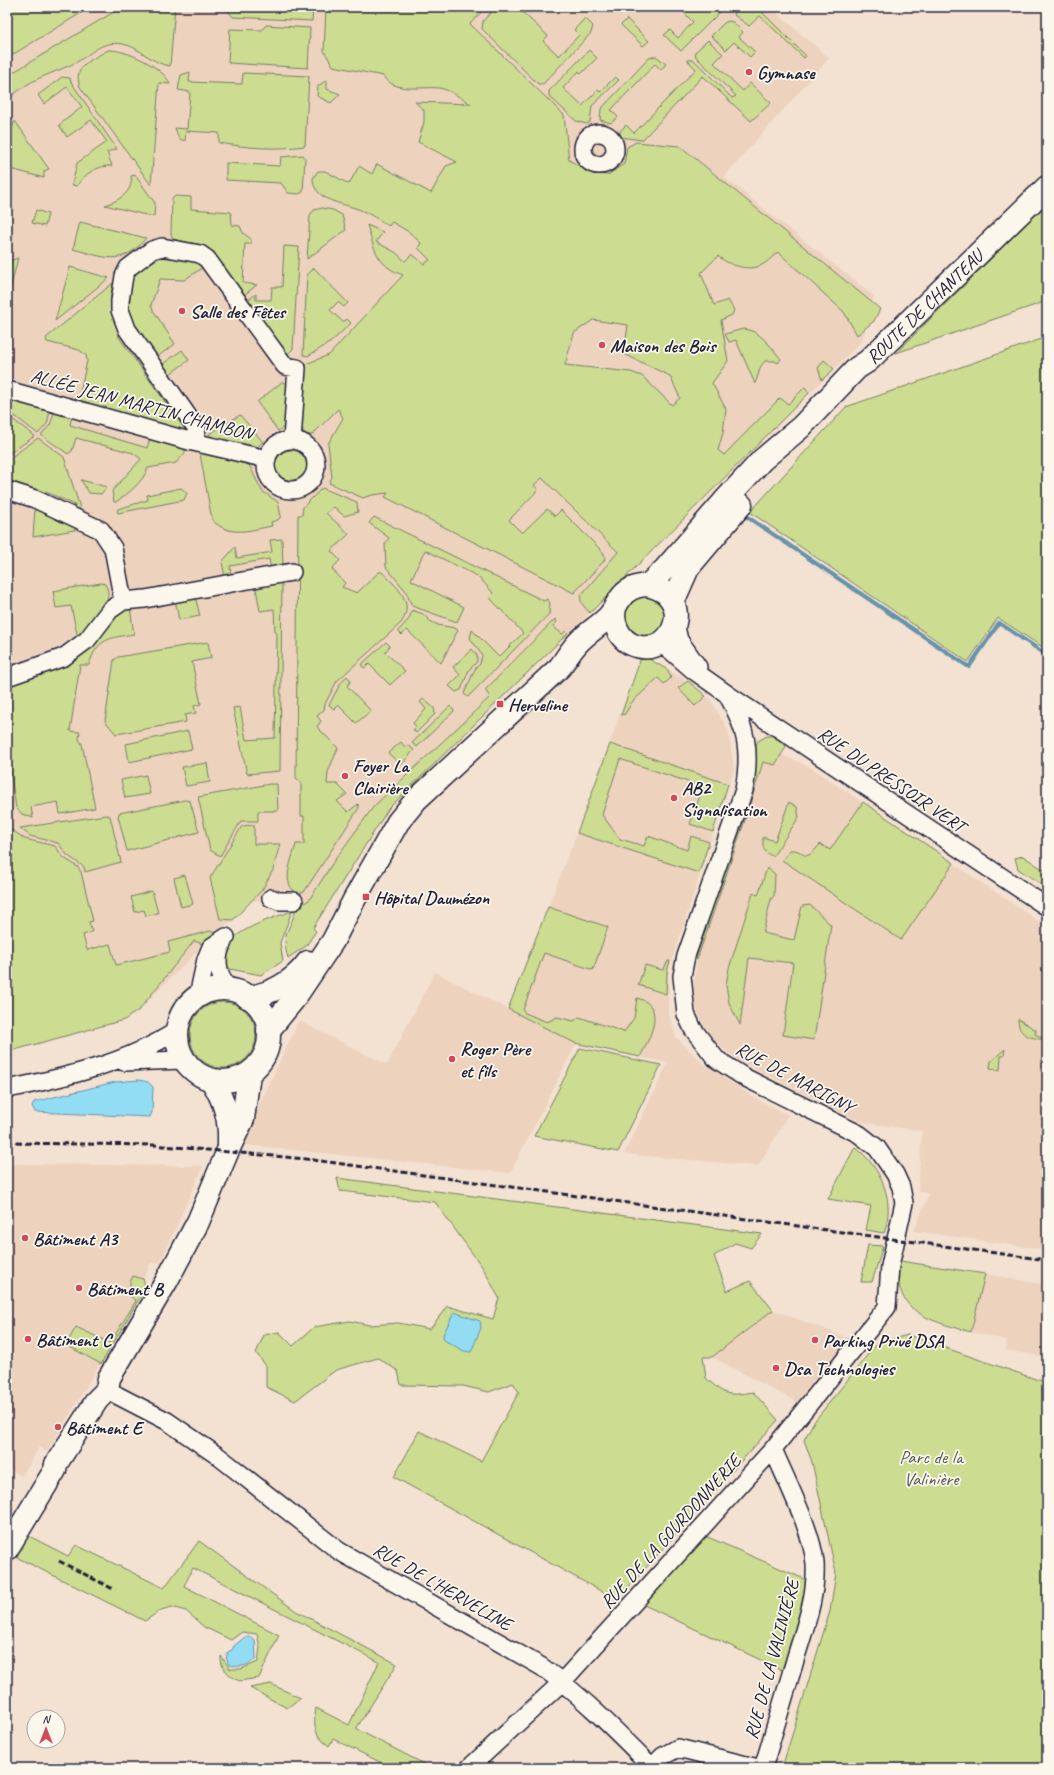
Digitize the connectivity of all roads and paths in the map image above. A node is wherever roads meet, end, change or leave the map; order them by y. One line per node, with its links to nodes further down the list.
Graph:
1 (1047, 187): 3 (main road, ROUTE DE CHANTEAU)
2 (7, 390): 5 (street, ALLÉE JEAN MARTIN CHAMBON)
3 (801, 427): 9 (main road, ROUTE DE CHANTEAU); 12 (main road, ROUTE DE CHANTEAU)
4 (292, 440): 5 (street); 6 (street); 6 (street)
5 (193, 442): 6 (street, ALLÉE JEAN MARTIN CHAMBON)
6 (267, 459)
7 (7, 490): 10 (street)
8 (292, 572): 10 (street)
9 (648, 585): 11 (main road, ROUTE DE CHANTEAU); 12 (main road)
10 (123, 601): 16 (street)
11 (616, 605): 13 (main road); 15 (main road, ROUTE DE CHANTEAU)
12 (674, 612): 14 (main road, ROUTE DE CHANTEAU); 17 (street, RUE DU PRESSOIR VERT)
13 (628, 642): 14 (main road, ROUTE DE CHANTEAU); 15 (main road, ROUTE DE CHANTEAU)
14 (659, 644): 17 (street, RUE DU PRESSOIR VERT)
15 (560, 667): 19 (main road, ROUTE DE CHANTEAU)
16 (7, 677)
17 (721, 690): 21 (street, RUE DU PRESSOIR VERT); 32 (street, RUE DE MARIGNY)
18 (271, 898): 20 (street)
19 (354, 900): 22 (main road, ROUTE DE CHANTEAU); 25 (main road, ROUTE DE CHANTEAU)
20 (294, 901)
21 (1047, 907)
22 (238, 993): 23 (main road); 23 (street); 25 (main road)
23 (198, 996): 24 (main road)
24 (176, 1031): 26 (main road); 27 (street)
25 (268, 1031): 28 (main road)
26 (183, 1060): 27 (street); 29 (main road)
27 (98, 1066): 30 (street)
28 (249, 1074): 29 (main road); 31 (main road)
29 (212, 1081): 31 (main road)
30 (7, 1089)
31 (228, 1148): 33 (main road)
32 (886, 1307): 34 (street, RUE DE LA GOURDONNERIE)
33 (106, 1390): 35 (main road); 36 (street, RUE DE L'HERVELINE)
34 (773, 1448): 36 (street, RUE DE LA GOURDONNERIE); 40 (street, RUE DE LA VALINIÈRE)
35 (7, 1548)
36 (562, 1682): 37 (street, RUE DE LA GOURDONNERIE); 38 (street, RUE DE L'HERVELINE)
37 (469, 1768)
38 (652, 1768): 39 (street, RUE DE L'HERVELINE)
39 (758, 1768)
40 (763, 1768)

